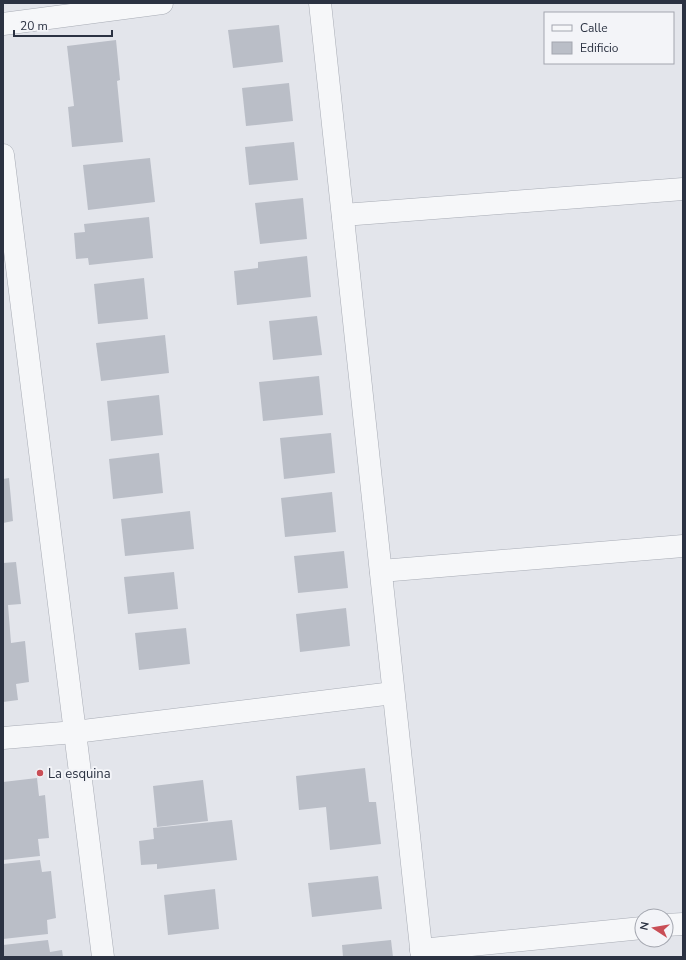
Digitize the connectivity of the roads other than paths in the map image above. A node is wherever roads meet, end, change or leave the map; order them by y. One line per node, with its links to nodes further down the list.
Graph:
1 (162, 3): 3 (street)
2 (320, 3): 6 (street)
3 (3, 24)
4 (3, 156): 10 (street)
5 (683, 189): 6 (street)
6 (342, 215): 8 (street)
7 (683, 546): 8 (street)
8 (381, 571): 9 (street)
9 (393, 693): 10 (street); 13 (street)
10 (75, 732): 11 (street); 14 (street)
11 (3, 738)
12 (634, 929): 13 (street)
13 (421, 953)
14 (102, 957)

